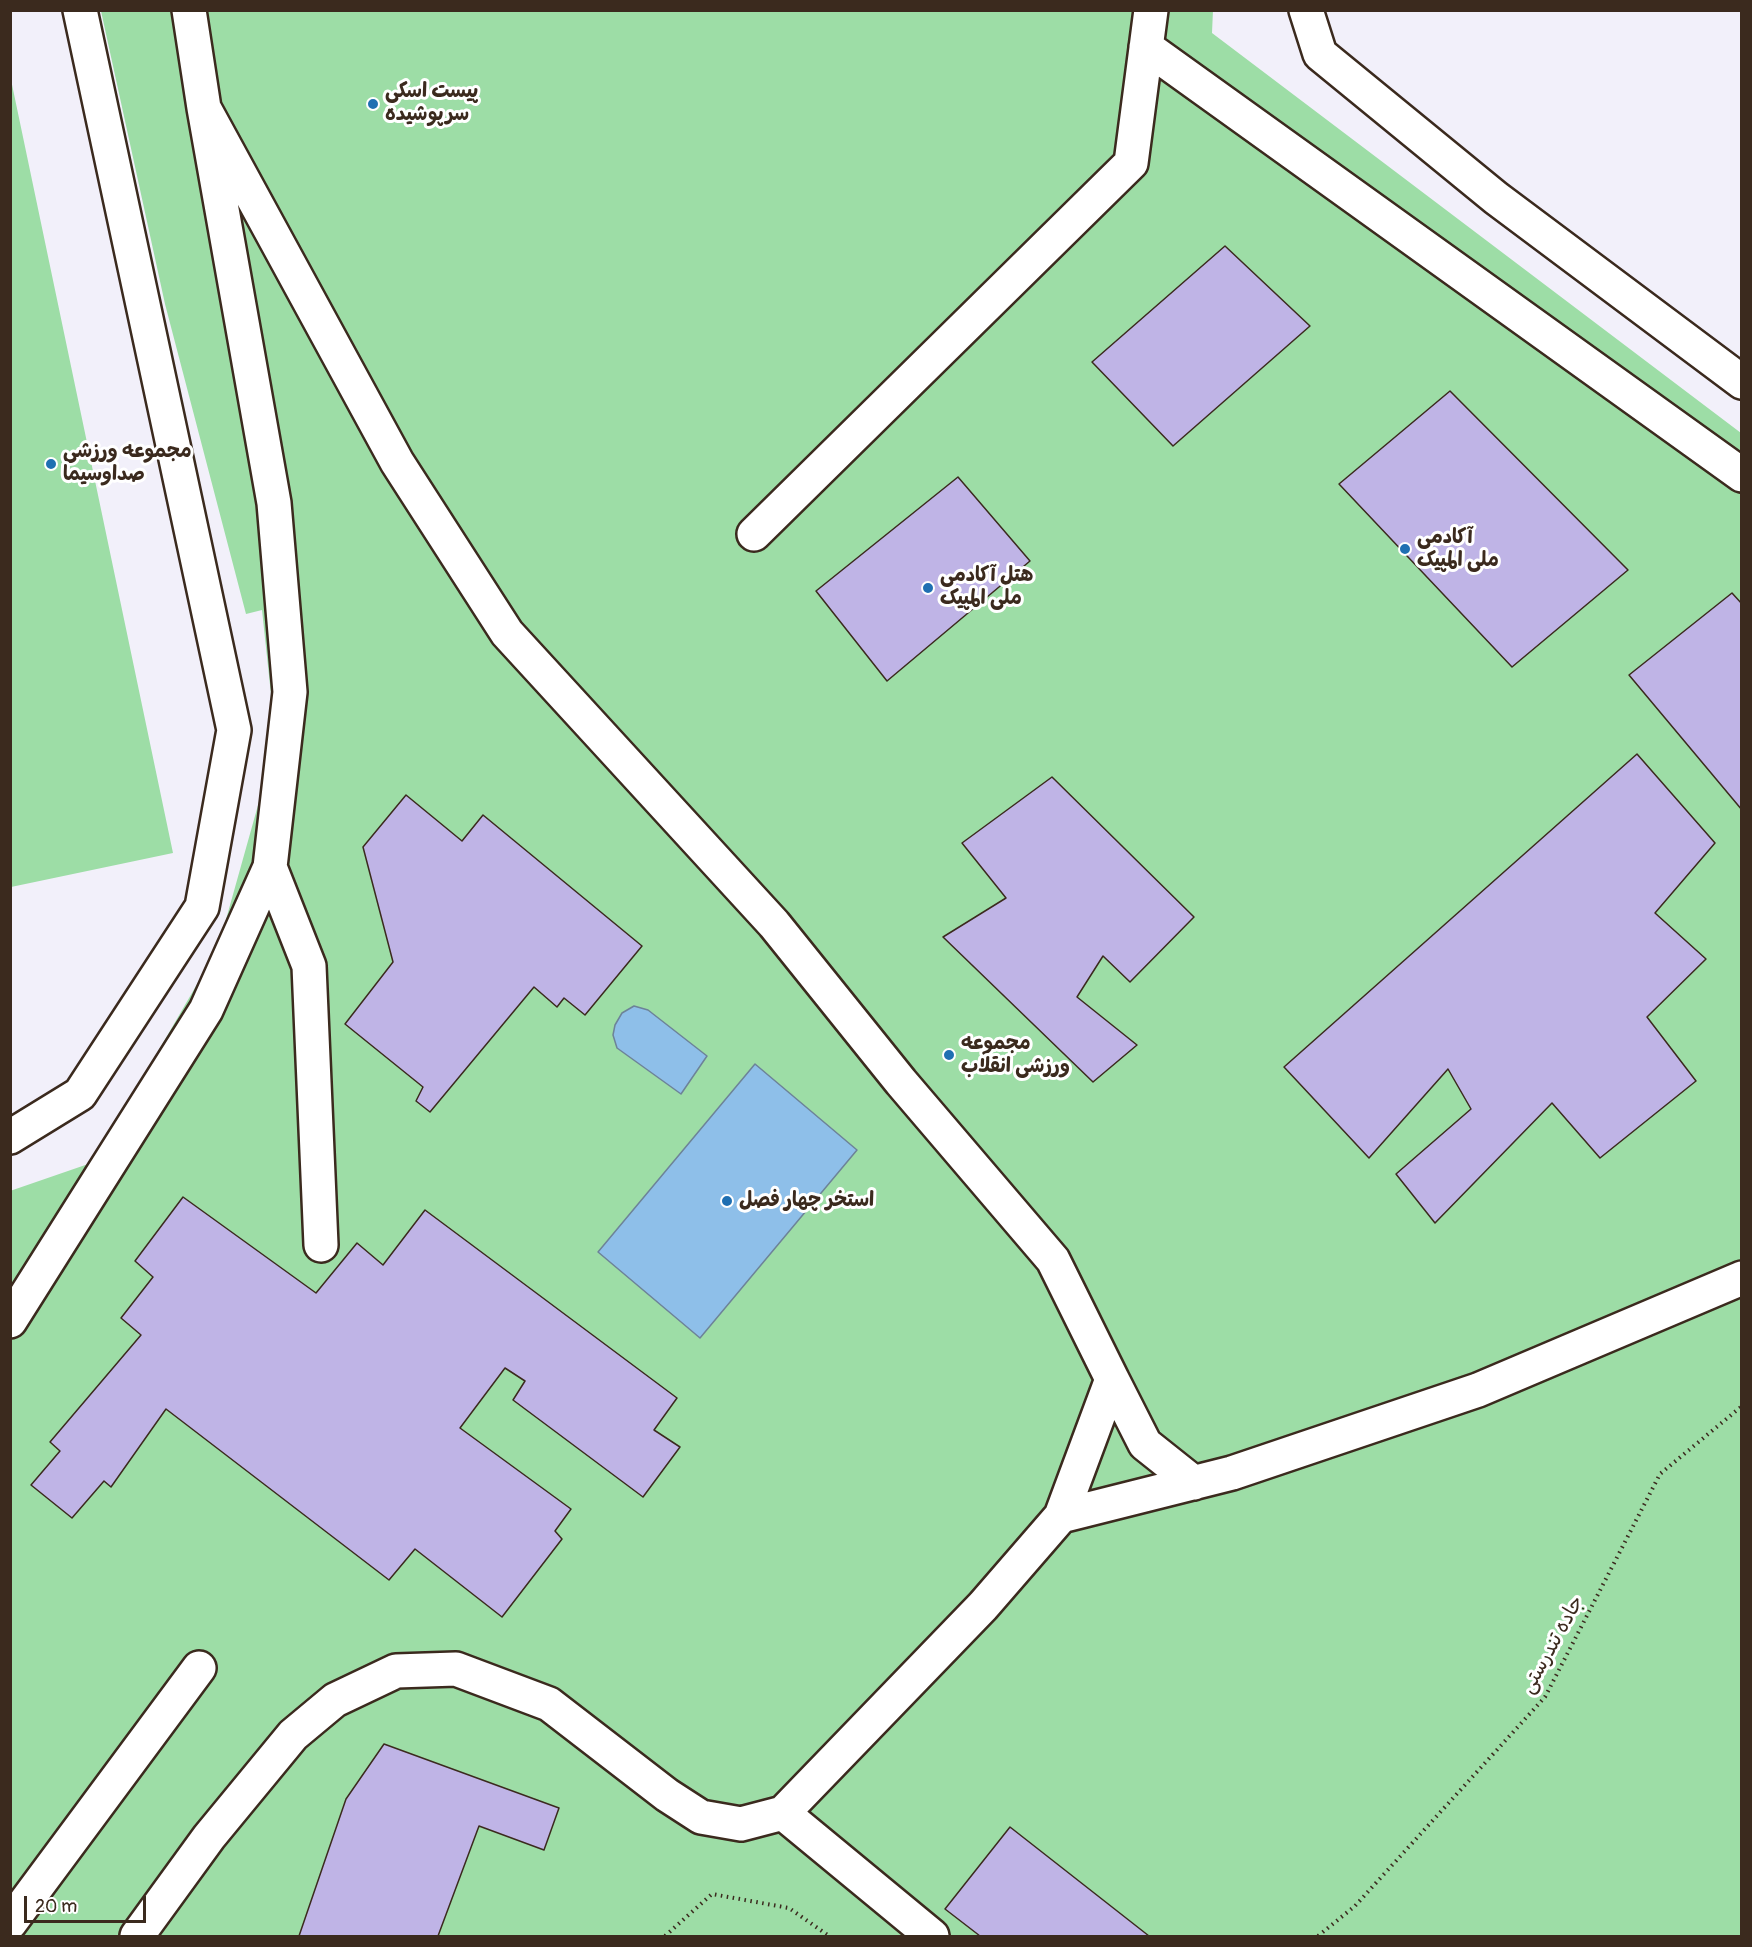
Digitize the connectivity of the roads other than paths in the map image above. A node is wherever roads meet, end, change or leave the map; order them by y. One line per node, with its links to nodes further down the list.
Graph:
1 (80, 10): 11 (lane)
2 (189, 10): 6 (lane)
3 (1151, 10): 5 (lane)
4 (1306, 10): 7 (lane)
5 (1146, 47): 8 (lane); 9 (lane)
6 (204, 108): 10 (lane); 15 (lane)
7 (1742, 382)
8 (1742, 475)
9 (754, 534)
10 (270, 867): 12 (lane); 14 (lane)
11 (10, 1137)
12 (321, 1245)
13 (1742, 1278): 16 (lane)
14 (10, 1321)
15 (1112, 1379): 16 (lane); 17 (lane)
16 (1194, 1483): 17 (lane)
17 (1061, 1516): 19 (lane)
18 (199, 1668): 20 (lane)
19 (783, 1813): 21 (lane); 22 (lane)
20 (10, 1923)
21 (137, 1936)
22 (932, 1936)

